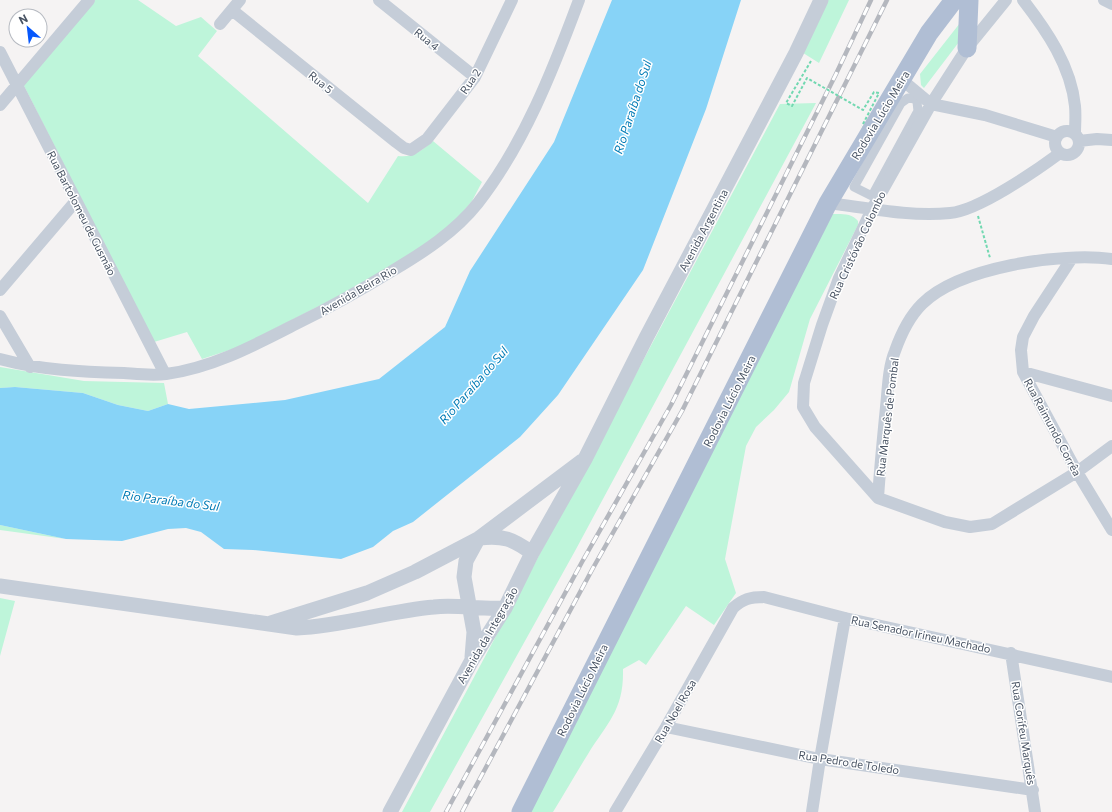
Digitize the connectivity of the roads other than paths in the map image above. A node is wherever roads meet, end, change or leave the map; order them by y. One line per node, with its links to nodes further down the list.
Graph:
1 (90, 0): 19 (street)
2 (240, 0): 13 (street)
3 (379, 0): 17 (street, Rua 4)
4 (512, 0): 17 (street, Rua 2)
5 (579, 0): 38 (street, Avenida Beira Rio)
6 (821, 0): 41 (street, Avenida Argentina)
7 (954, 0): 18 (main road, Rodovia Lúcio Meira)
8 (969, 0): 15 (main road)
9 (1006, 0): 15 (street, Rua Cristóvão Colombo)
10 (1022, 0): 23 (street)
11 (1104, 0): 12 (street)
12 (1112, 4)
13 (232, 10): 14 (street); 25 (street, Rua 5)
14 (220, 24)
15 (967, 48): 20 (street, Rua Cristóvão Colombo)
16 (0, 52): 19 (street, Rua Bartolomeu de Gusmão)
17 (475, 77): 25 (street, Rua 2)
18 (902, 79): 20 (street); 29 (main road, Rodovia Lúcio Meira)
19 (17, 86): 21 (street); 28 (street, Rua Bartolomeu de Gusmão)
20 (931, 104): 22 (street); 30 (street, Rua Cristóvão Colombo)
21 (0, 105)
22 (1056, 137): 23 (street); 26 (street)
23 (1077, 137): 24 (street); 26 (street)
24 (1112, 140)
25 (411, 150)
26 (1060, 152): 30 (street)
27 (854, 187): 27 (street)
28 (75, 202): 33 (street); 38 (street, Rua Bartolomeu de Gusmão)
29 (828, 203): 30 (street); 60 (main road, Rodovia Lúcio Meira)
30 (872, 208): 43 (street, Rua Cristóvão Colombo)
31 (1072, 258): 32 (street, Rua Marquês de Pombal); 37 (street, Rua Raimundo Corrêa); 43 (street, Rua Marquês de Pombal)
32 (1112, 259)
33 (0, 290)
34 (0, 316): 36 (street)
35 (0, 359): 36 (street, Avenida Beira Rio)
36 (30, 367): 38 (street, Avenida Beira Rio)
37 (1023, 372): 39 (street); 42 (street, Rua Raimundo Corrêa)
38 (165, 374)
39 (1112, 396)
40 (1112, 446): 42 (street, Rua Cristóvão Colombo)
41 (585, 459): 45 (street); 46 (street, Avenida da Integração)
42 (1077, 472): 43 (street, Rua Cristóvão Colombo); 44 (street, Rua Raimundo Corrêa)
43 (878, 498)
44 (1112, 530)
45 (478, 539): 46 (street); 48 (street); 52 (street)
46 (532, 553): 49 (street, Avenida da Integração)
47 (0, 586): 52 (street)
48 (470, 607): 49 (street); 52 (street); 54 (street)
49 (505, 608): 54 (street, Avenida da Integração)
50 (733, 608): 51 (street, Rua Senador Irineu Machado); 56 (street, Rua Noel Rosa)
51 (845, 618): 53 (street, Rua Senador Irineu Machado); 57 (street)
52 (270, 624)
53 (1011, 653): 55 (street, Rua Senador Irineu Machado); 58 (street, Rua Corifeu Marquês)
54 (472, 660): 59 (street, Avenida da Integração)
55 (1112, 677)
56 (666, 727): 57 (street, Rua Pedro de Toledo); 61 (street, Rua Noel Rosa)
57 (820, 759): 58 (street, Rua Pedro de Toledo); 62 (street)
58 (1033, 790): 63 (street, Rua Corifeu Marquês)
59 (390, 812)
60 (521, 812)
61 (615, 812)
62 (812, 812)
63 (1035, 812)

